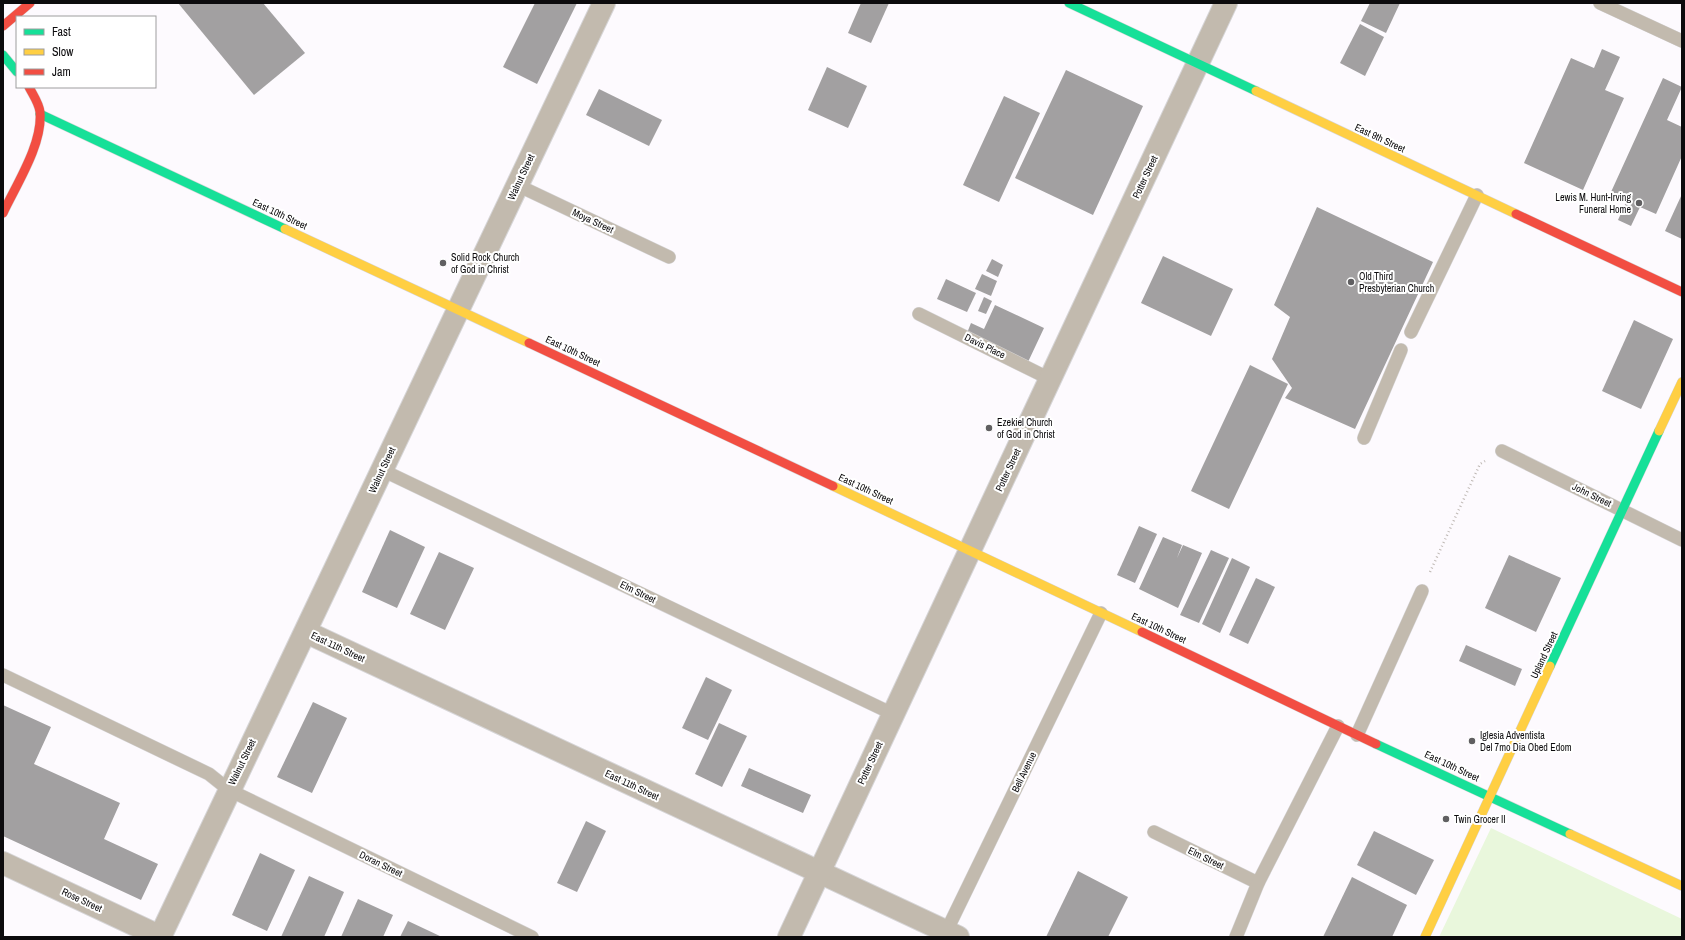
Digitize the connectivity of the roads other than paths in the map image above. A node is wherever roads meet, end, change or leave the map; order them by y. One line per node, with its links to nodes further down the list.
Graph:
1 (30, 3): 6 (street)
2 (604, 3): 13 (street, Walnut Street)
3 (1069, 3): 9 (street, East 9th Street)
4 (1226, 3): 9 (street, Potter Street)
5 (1600, 3): 7 (lane)
6 (3, 26)
7 (1682, 41)
8 (3, 55): 10 (street)
9 (1198, 64): 14 (street, East 9th Street); 22 (street, Potter Street)
10 (16, 71)
11 (30, 88): 12 (street)
12 (40, 114): 15 (street); 18 (street, East 10th Street)
13 (517, 185): 16 (lane, Moya Street); 18 (street, Walnut Street)
14 (1477, 195): 17 (street, East 9th Street); 20 (lane)
15 (3, 213)
16 (669, 257)
17 (1682, 292)
18 (458, 310): 26 (street, Walnut Street); 29 (street, East 10th Street)
19 (919, 314): 22 (lane, Davis Place)
20 (1411, 332)
21 (1401, 350): 24 (lane)
22 (1050, 379): 29 (street, Potter Street)
23 (1682, 382): 27 (street, Upland Street)
24 (1364, 438)
25 (1502, 451): 27 (lane, John Street)
26 (382, 470): 32 (street, Walnut Street); 34 (lane, Elm Street)
27 (1622, 510): 28 (lane, John Street); 38 (street, Upland Street)
28 (1682, 540)
29 (970, 550): 31 (street, East 10th Street); 34 (street, Potter Street)
30 (1422, 591): 36 (lane)
31 (1102, 613): 35 (street, East 10th Street); 44 (lane, Bell Avenue)
32 (306, 632): 37 (street, Walnut Street); 41 (street, East 11th Street)
33 (3, 675): 37 (lane, Doran Street)
34 (893, 714): 41 (street, Potter Street)
35 (1338, 726): 36 (street, East 10th Street); 42 (lane)
36 (1357, 735): 38 (street, East 10th Street)
37 (229, 790): 45 (street, Walnut Street); 46 (lane, Doran Street)
38 (1491, 796): 43 (street, East 10th Street); 49 (street, Upland Street)
39 (1154, 832): 42 (lane, Elm Street)
40 (3, 863): 45 (street, Rose Street)
41 (819, 872): 44 (street, East 11th Street); 47 (street, Potter Street)
42 (1258, 883): 48 (lane)
43 (1682, 886)
44 (952, 934)
45 (160, 937)
46 (532, 937)
47 (789, 937)
48 (1236, 937)
49 (1425, 937)

